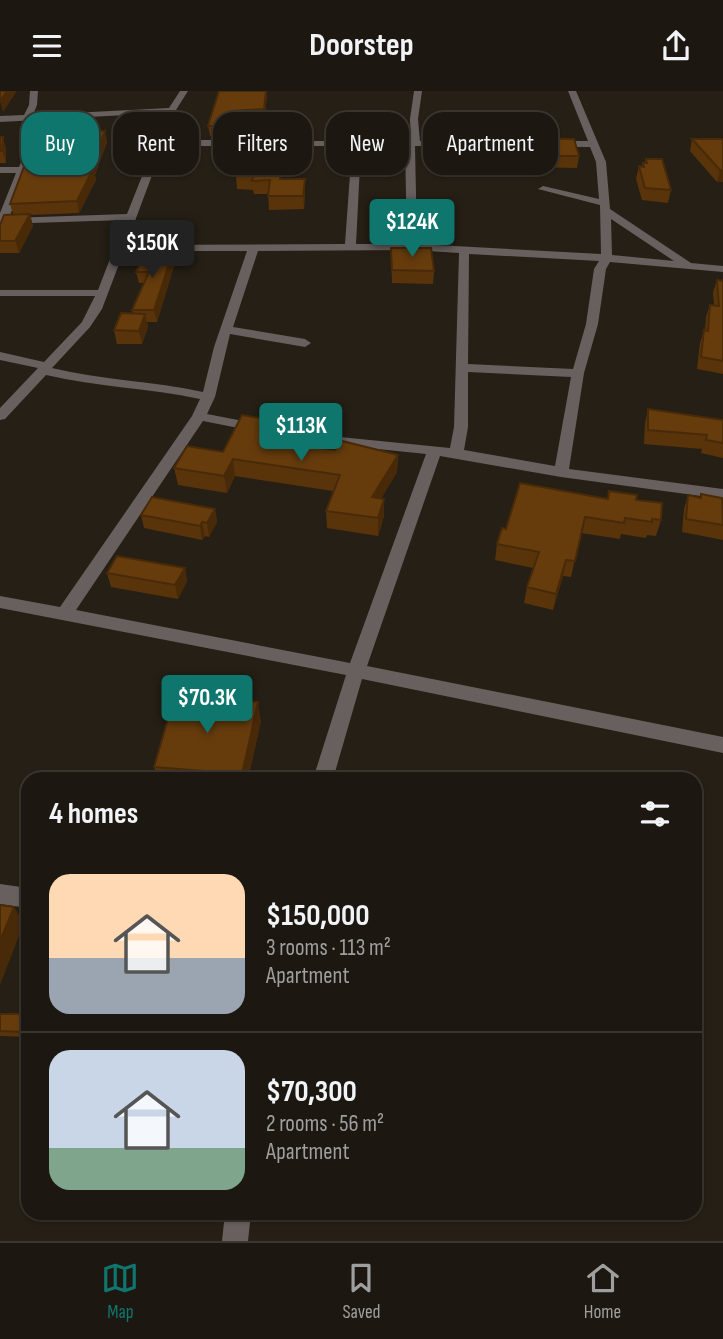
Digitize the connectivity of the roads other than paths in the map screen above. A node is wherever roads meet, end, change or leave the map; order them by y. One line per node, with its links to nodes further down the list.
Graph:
1 (34, 91): 6 (street)
2 (184, 91): 5 (street)
3 (418, 91): 11 (street)
4 (572, 91): 12 (street)
5 (172, 110): 7 (street)
6 (30, 112)
7 (99, 114)
8 (21, 117): 9 (street)
9 (0, 119)
10 (409, 143): 11 (street)
11 (413, 143): 12 (street); 22 (street)
12 (593, 144): 19 (street)
13 (0, 170): 14 (street)
14 (21, 170)
15 (22, 175): 21 (street)
16 (148, 175): 20 (street)
17 (355, 175): 23 (street)
18 (543, 189): 19 (street)
19 (606, 207): 27 (street); 28 (street)
20 (131, 217): 21 (street); 24 (street)
21 (1, 221)
22 (412, 247): 23 (street); 26 (street)
23 (350, 248): 25 (street)
24 (119, 249): 25 (street); 31 (street)
25 (253, 249): 32 (street)
26 (464, 251): 27 (street); 36 (street)
27 (606, 258): 28 (street); 37 (street)
28 (691, 267): 29 (street)
29 (723, 269)
30 (0, 293): 31 (street)
31 (101, 293): 35 (street)
32 (226, 330): 33 (street); 38 (street)
33 (305, 342)
34 (0, 356): 35 (street)
35 (44, 368): 38 (street); 40 (street)
36 (464, 368): 37 (street); 42 (street)
37 (578, 373): 43 (street)
38 (208, 397): 39 (street)
39 (199, 416): 41 (street); 46 (street)
40 (0, 417)
41 (434, 453): 42 (street); 47 (street)
42 (456, 453): 43 (street)
43 (561, 472): 44 (street)
44 (723, 493)
45 (0, 602): 46 (street)
46 (64, 614): 47 (street)
47 (356, 671): 48 (street); 49 (street)
48 (723, 745)
49 (325, 772)
50 (0, 894): 51 (street)
51 (21, 897)
52 (237, 1220): 53 (street)
53 (235, 1241)

